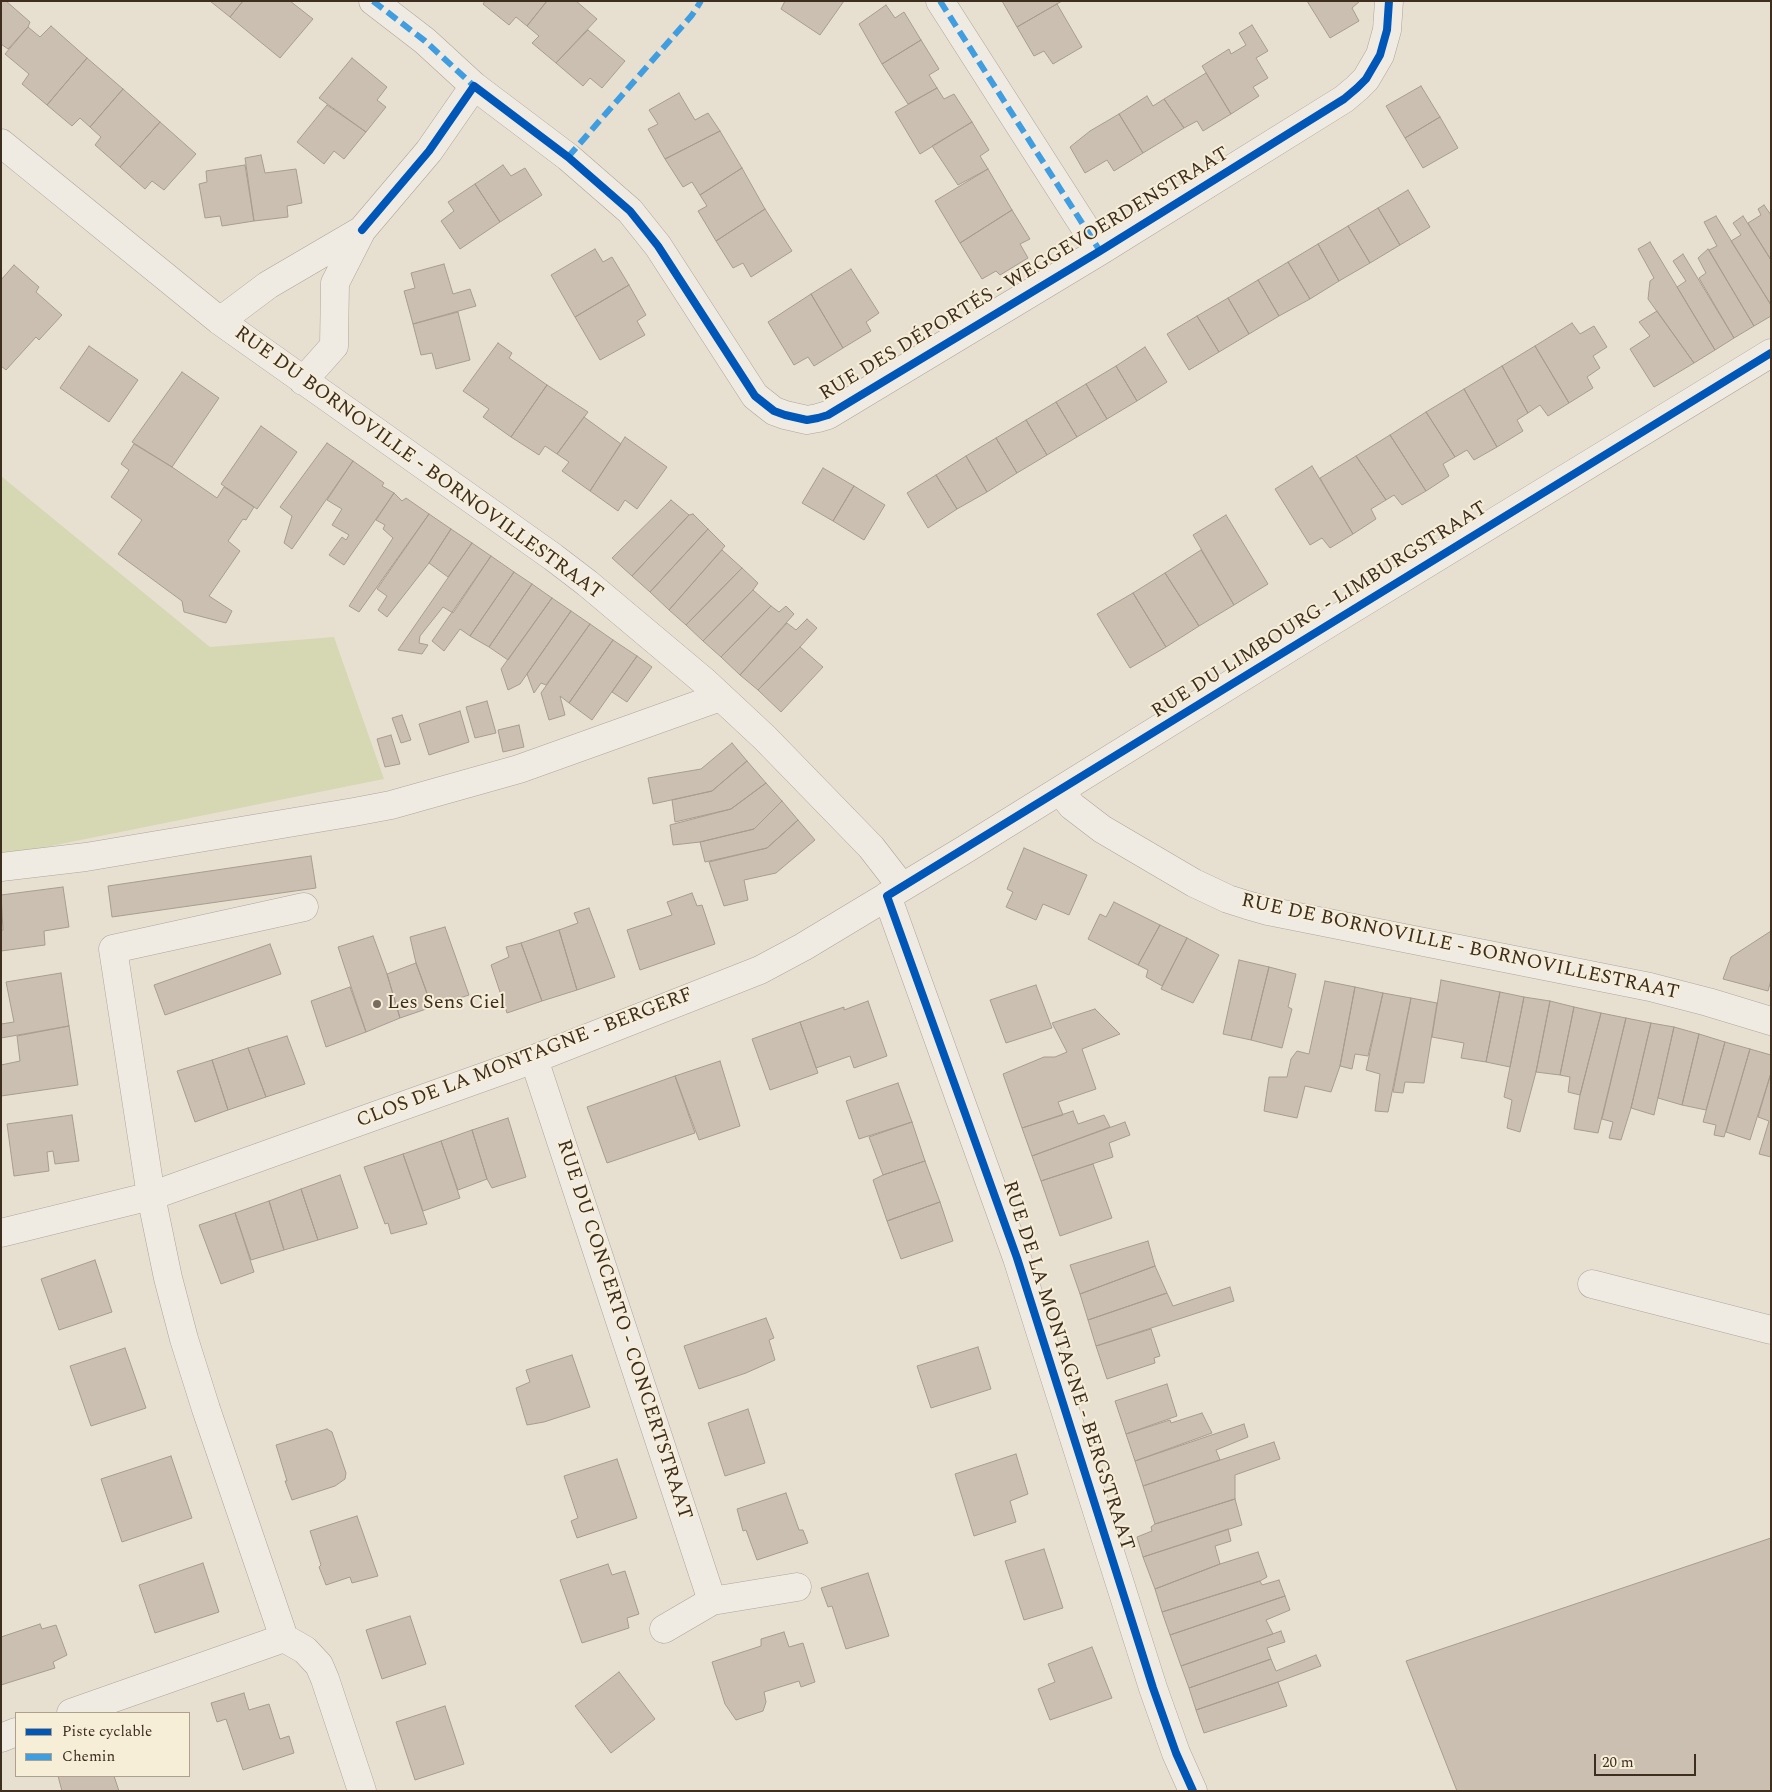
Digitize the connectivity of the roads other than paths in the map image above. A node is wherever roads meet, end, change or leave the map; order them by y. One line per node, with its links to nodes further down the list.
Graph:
1 (373, 1): 4 (street, RUE DES DÉPORTÉS - WEGGEVOERDENSTRAAT)
2 (940, 1): 7 (street)
3 (1389, 1): 7 (street, RUE DES DÉPORTÉS - WEGGEVOERDENSTRAAT)
4 (474, 86): 6 (street); 7 (street, RUE DES DÉPORTÉS - WEGGEVOERDENSTRAAT)
5 (1, 143): 8 (street, RUE DU BORNOVILLE - BORNOVILLESTRAAT)
6 (362, 230): 8 (street); 10 (street)
7 (1100, 251)
8 (220, 321): 10 (street, RUE DU BORNOVILLE - BORNOVILLESTRAAT)
9 (1771, 353): 12 (street, RUE DU LIMBOURG - LIMBURGSTRAAT)
10 (303, 381): 11 (street, RUE DU BORNOVILLE - BORNOVILLESTRAAT)
11 (720, 697): 13 (street); 14 (street, RUE DU BORNOVILLE - BORNOVILLESTRAAT)
12 (1060, 791): 14 (street, RUE DU LIMBOURG - LIMBURGSTRAAT); 16 (street, RUE DE BORNOVILLE - BORNOVILLESTRAAT)
13 (1, 867)
14 (894, 892): 17 (street, CLOS DE LA MONTAGNE - BERGERF); 30 (street, RUE DE LA MONTAGNE - BERGSTRAAT)
15 (304, 907): 18 (street)
16 (1771, 1020)
17 (534, 1059): 18 (street, CLOS DE LA MONTAGNE - BERGERF); 23 (street, RUE DU CONCERTO - CONCERTSTRAAT)
18 (151, 1196): 19 (street, CLOS DE LA MONTAGNE - BERGERF); 25 (street)
19 (1, 1233)
20 (1592, 1284): 21 (street)
21 (1771, 1330)
22 (796, 1587): 23 (street)
23 (712, 1601): 24 (street)
24 (664, 1629)
25 (284, 1638): 26 (street); 29 (street)
26 (73, 1712)
27 (15, 1732): 28 (street)
28 (1, 1738)
29 (362, 1791)
30 (1193, 1791)

